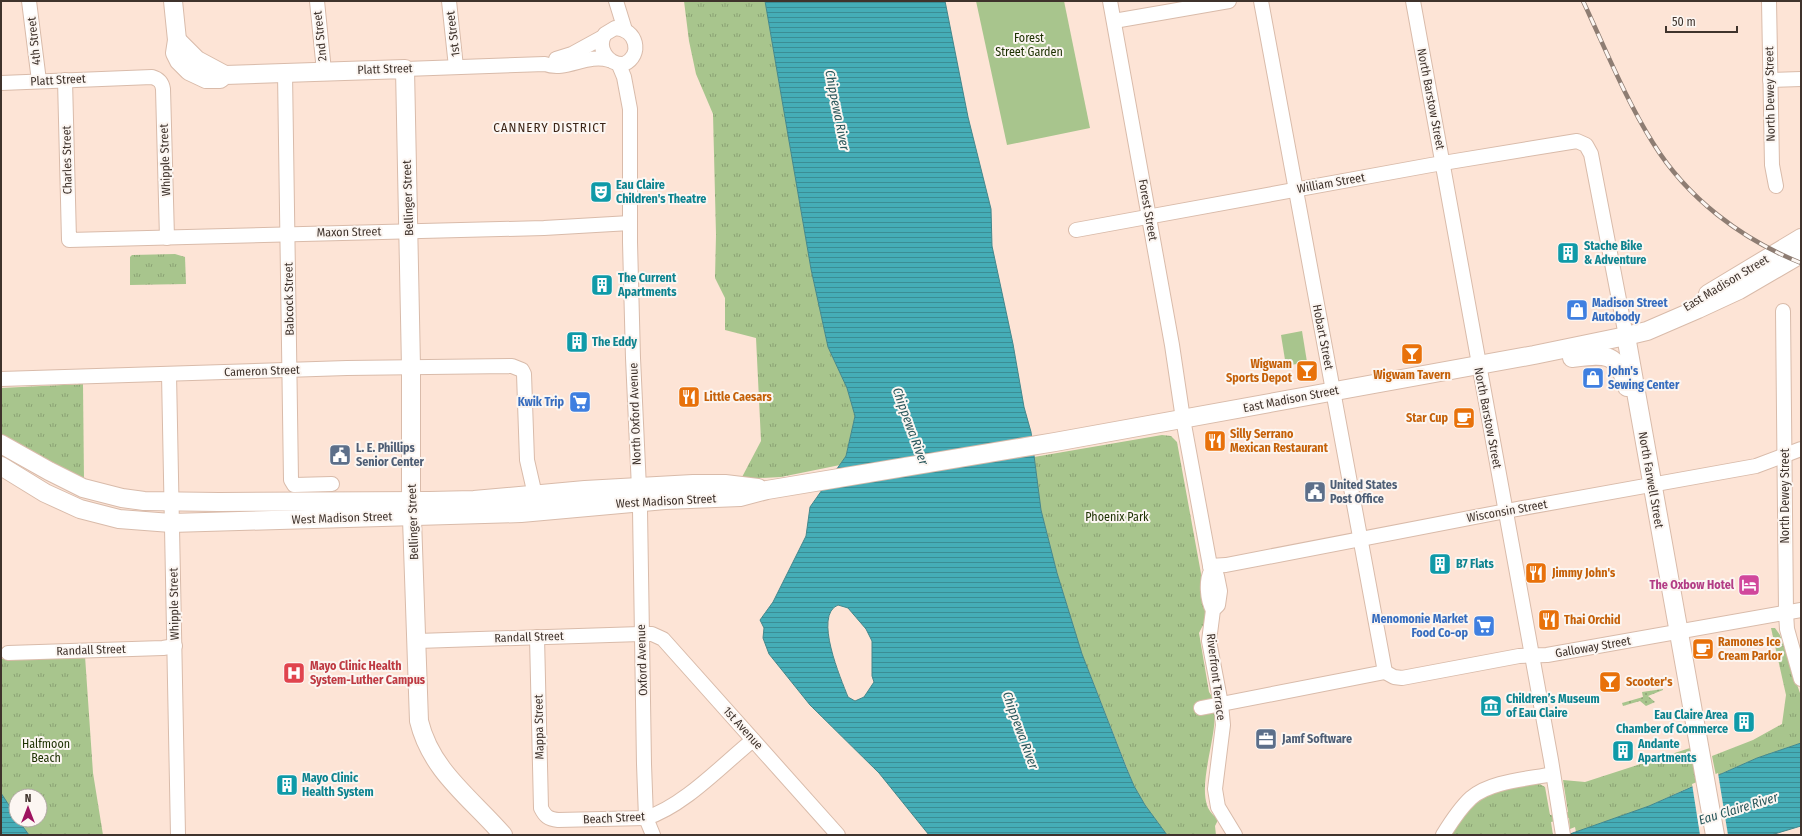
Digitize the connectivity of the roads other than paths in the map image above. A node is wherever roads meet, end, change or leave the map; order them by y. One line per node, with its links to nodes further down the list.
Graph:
1 (29, 1): 24 (street, 4th Street)
2 (173, 1): 20 (main road, Platt Street)
3 (317, 1): 19 (street, 2nd Street)
4 (449, 1): 17 (street, 1st Street)
5 (609, 1): 13 (street)
6 (616, 1): 13 (street)
7 (1110, 1): 12 (street, Forest Street)
8 (1229, 1): 12 (street)
9 (1261, 1): 31 (street, Hobart Street)
10 (1413, 1): 29 (street, North Barstow Street)
11 (1769, 1): 23 (street, North Dewey Street)
12 (1114, 21): 32 (street, Forest Street)
13 (613, 32): 14 (street); 15 (street); 16 (street, Platt Street)
14 (632, 57): 15 (street); 27 (street, North Oxford Avenue)
15 (614, 62): 16 (street, Platt Street); 27 (street, North Oxford Avenue)
16 (545, 64): 17 (street, Platt Street)
17 (456, 67): 18 (street, Platt Street)
18 (404, 69): 19 (main road, Platt Street); 34 (main road, Bellinger Street)
19 (324, 71): 20 (main road, Platt Street)
20 (285, 73): 36 (street, Babcock Street)
21 (1801, 79): 23 (street)
22 (65, 80): 24 (street, Platt Street); 26 (street, Platt Street); 39 (street, Charles Street)
23 (1770, 80): 30 (street, North Dewey Street)
24 (38, 81): 25 (street, Platt Street)
25 (1, 82)
26 (161, 82): 37 (street, Whipple Street)
27 (630, 109): 33 (street, North Oxford Avenue)
28 (1586, 145): 29 (street, William Street); 43 (street, North Farwell Street)
29 (1443, 163): 31 (street, William Street); 45 (street, North Barstow Street)
30 (1776, 186)
31 (1295, 190): 32 (street, William Street); 50 (street, Hobart Street)
32 (1149, 217): 35 (street, William Street); 52 (street, Forest Street)
33 (630, 223): 34 (street, Maxon Street); 60 (street, North Oxford Avenue)
34 (409, 230): 36 (street, Maxon Street); 46 (main road, Bellinger Street)
35 (1076, 230)
36 (287, 234): 37 (street, Maxon Street); 47 (street, Babcock Street)
37 (167, 238): 39 (street, Maxon Street)
38 (1801, 238): 42 (main road, East Madison Street)
39 (68, 240)
40 (1801, 254): 42 (main road, East Madison Street)
41 (1783, 311): 55 (street, North Dewey Street)
42 (1651, 329): 43 (main road, East Madison Street)
43 (1626, 336): 44 (main road, East Madison Street); 51 (main road, North Farwell Street)
44 (1534, 356): 45 (main road, East Madison Street); 51 (main road)
45 (1478, 365): 50 (main road, East Madison Street); 64 (street, North Barstow Street)
46 (411, 366): 47 (street, Cameron Street); 62 (street, Cameron Street); 63 (main road, Bellinger Street)
47 (290, 370): 48 (street, Cameron Street); 58 (street, Babcock Street)
48 (169, 374): 49 (street, Cameron Street); 61 (street, Whipple Street)
49 (1, 379)
50 (1333, 391): 52 (main road, East Madison Street); 66 (street, Hobart Street)
51 (1638, 401): 59 (main road, North Farwell Street)
52 (1182, 418): 56 (main road, East Madison Street); 67 (street, Riverfront Terrace)
53 (1, 444): 61 (main road, West Madison Street)
54 (1801, 449): 55 (street, Wisconsin Street)
55 (1785, 455): 59 (street, Wisconsin Street); 69 (street, North Dewey Street)
56 (929, 462): 60 (main road, West Madison Street)
57 (1, 466): 65 (main road, West Madison Street)
58 (332, 484)
59 (1652, 485): 64 (street, Wisconsin Street); 70 (main road, North Farwell Street)
60 (639, 495): 62 (main road, West Madison Street); 71 (street, Oxford Avenue)
61 (170, 502): 63 (main road, West Madison Street); 65 (street, Whipple Street)
62 (534, 504): 63 (main road, West Madison Street)
63 (412, 508): 65 (main road, West Madison Street); 73 (main road, Bellinger Street)
64 (1506, 511): 66 (street, Wisconsin Street); 76 (street, North Barstow Street)
65 (172, 523): 74 (street, Whipple Street)
66 (1360, 539): 67 (street, Wisconsin Street); 77 (street, Hobart Street)
67 (1210, 569): 79 (street, Riverfront Terrace)
68 (1801, 610): 69 (street, Galloway Street)
69 (1786, 613): 70 (street, Galloway Street); 78 (street, North Dewey Street)
70 (1678, 632): 76 (street, Galloway Street); 92 (main road, North Farwell Street)
71 (641, 634): 72 (street, Randall Street); 81 (street, 1st Avenue); 84 (street, Oxford Avenue)
72 (537, 637): 73 (street, Randall Street); 83 (street, Mappa Street)
73 (416, 641): 85 (main road, Bellinger Street)
74 (175, 646): 75 (street, Randall Street); 87 (street, Whipple Street)
75 (8, 653)
76 (1531, 655): 77 (street, Galloway Street); 82 (street, North Barstow Street)
77 (1385, 672): 79 (street)
78 (1801, 679)
79 (1221, 704): 80 (street); 90 (street, Riverfront Terrace)
80 (1201, 708)
81 (753, 740): 84 (street, Beach Street); 89 (street, 1st Avenue)
82 (1553, 774): 86 (street, North Barstow Street); 91 (street)
83 (545, 816): 84 (street, Beach Street)
84 (646, 818): 88 (street)
85 (500, 832)
86 (1562, 834)
87 (178, 835)
88 (653, 835)
89 (838, 835)
90 (1235, 835)
91 (1443, 835)
92 (1715, 835)

